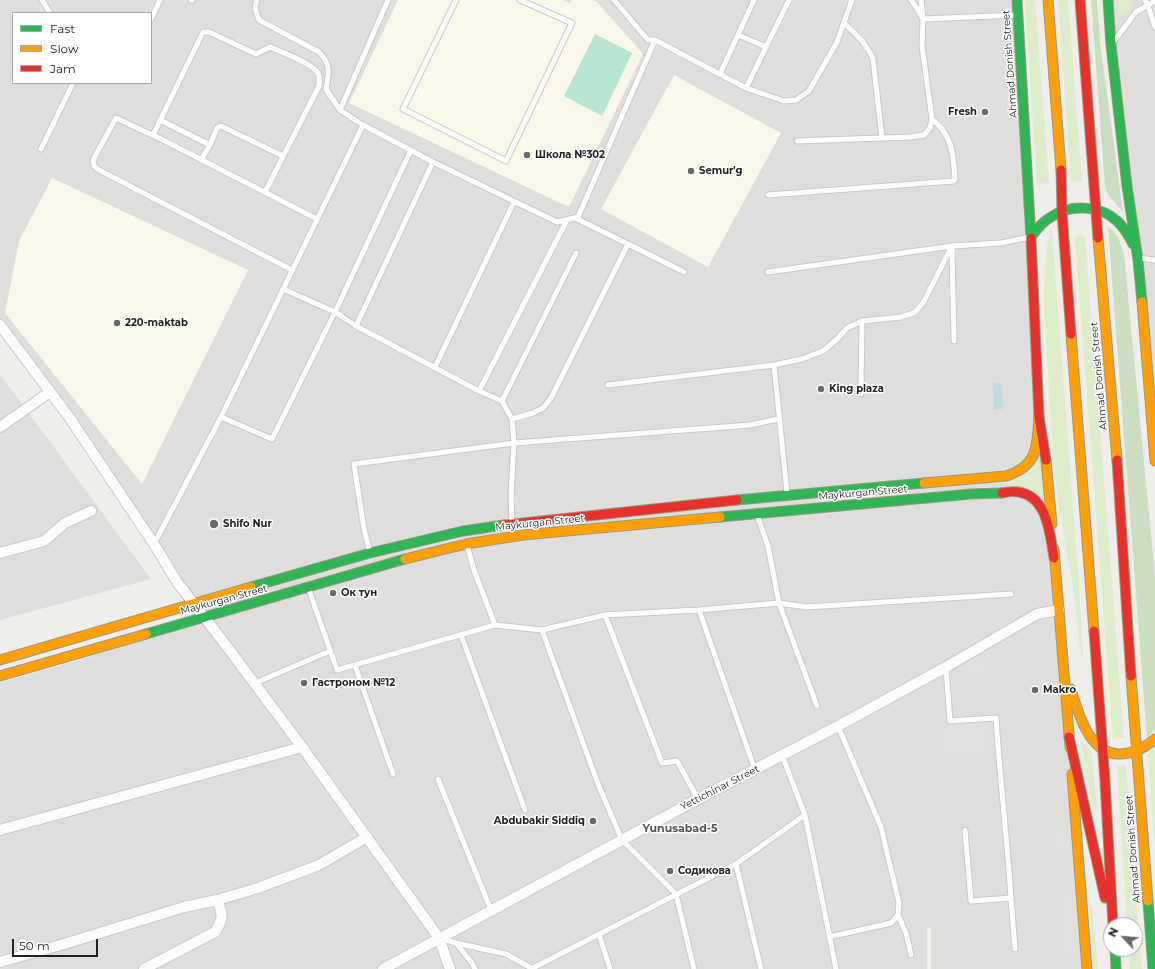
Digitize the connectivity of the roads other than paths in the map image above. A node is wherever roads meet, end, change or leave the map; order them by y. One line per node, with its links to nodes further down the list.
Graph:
1 (42, 0): 20 (lane)
2 (160, 0): 22 (lane)
3 (257, 0): 34 (lane)
4 (388, 0): 35 (lane)
5 (456, 0): 6 (lane)
6 (520, 0)
7 (614, 0): 27 (lane)
8 (754, 0): 26 (lane)
9 (788, 0): 29 (lane)
10 (852, 0): 24 (lane)
11 (911, 0): 23 (lane)
12 (921, 0): 23 (lane)
13 (1017, 0): 21 (main road, Ahmad Donish Street)
14 (1048, 0): 52 (main road)
15 (1080, 0): 51 (main road, Ahmad Donish Street)
16 (1108, 0): 28 (main road)
17 (1145, 0): 19 (lane)
18 (1155, 1): 19 (lane)
19 (1148, 6): 25 (lane); 28 (lane)
20 (49, 12)
21 (1018, 15): 23 (lane); 56 (main road, Ahmad Donish Street)
22 (152, 17)
23 (923, 19): 36 (lane)
24 (844, 23): 33 (lane); 40 (lane)
25 (1155, 27)
26 (738, 35): 29 (lane); 30 (lane)
27 (655, 40): 30 (lane); 53 (lane)
28 (1111, 46): 60 (main road)
29 (766, 47): 33 (lane)
30 (720, 74): 33 (lane)
31 (73, 84): 43 (lane)
32 (318, 86): 34 (lane); 37 (lane); 45 (lane)
33 (746, 88)
34 (326, 89): 35 (lane)
35 (340, 110): 38 (lane)
36 (932, 119): 40 (lane); 49 (lane)
37 (160, 120): 39 (lane); 42 (lane)
38 (363, 125): 44 (lane); 54 (lane)
39 (153, 135): 46 (lane); 62 (lane)
40 (882, 138): 41 (lane)
41 (797, 141)
42 (210, 145): 45 (lane); 46 (lane)
43 (41, 149)
44 (411, 150): 47 (lane); 66 (lane)
45 (283, 156): 48 (lane)
46 (202, 160): 48 (lane)
47 (432, 162): 50 (lane); 69 (lane)
48 (265, 192): 54 (lane)
49 (768, 195)
50 (514, 202): 55 (lane); 72 (lane)
51 (1096, 210): 52 (main road); 60 (main road); 119 (main road, Ahmad Donish Street)
52 (1062, 212): 56 (main road); 118 (main road)
53 (575, 218): 55 (lane); 57 (lane)
54 (317, 219): 62 (lane)
55 (567, 220): 74 (lane)
56 (1031, 237): 58 (lane); 79 (main road, Ahmad Donish Street)
57 (628, 244): 63 (lane); 80 (lane)
58 (952, 246): 64 (lane); 67 (lane); 70 (lane)
59 (576, 253): 77 (lane)
60 (1137, 258): 61 (lane); 83 (main road)
61 (1155, 260)
62 (292, 270): 65 (lane)
63 (684, 272)
64 (768, 272)
65 (283, 289): 66 (lane); 78 (lane)
66 (335, 312): 69 (lane); 78 (lane)
67 (862, 321): 71 (lane); 76 (lane)
68 (0, 325): 75 (street)
69 (356, 326): 72 (lane)
70 (954, 341)
71 (774, 365): 73 (lane); 81 (lane)
72 (434, 367): 74 (lane)
73 (608, 385)
74 (479, 391): 77 (lane)
75 (50, 392): 82 (street); 90 (street)
76 (861, 394)
77 (502, 401): 80 (lane)
78 (221, 417): 90 (lane)
79 (1039, 417): 86 (main road, Maykurgan Street); 94 (main road, Ahmad Donish Street)
80 (512, 419): 84 (lane)
81 (778, 419): 84 (lane); 86 (lane)
82 (0, 427)
83 (1154, 434): 85 (main road)
84 (514, 443): 89 (lane); 93 (lane)
85 (1155, 461)
86 (787, 495): 89 (main road, Maykurgan Street)
87 (91, 511): 92 (street)
88 (756, 513): 91 (main road, Maykurgan Street); 94 (main road, Maykurgan Street); 98 (lane)
89 (512, 524): 93 (main road, Maykurgan Street)
90 (154, 544): 97 (street)
91 (466, 544): 95 (main road, Maykurgan Street); 103 (lane)
92 (0, 553)
93 (370, 553): 97 (main road, Maykurgan Street)
94 (1054, 558): 100 (main road)
95 (308, 587): 102 (main road, Maykurgan Street); 106 (lane)
96 (1011, 594): 98 (lane)
97 (194, 604): 102 (street); 107 (main road, Maykurgan Street)
98 (779, 604): 99 (lane); 113 (lane)
99 (699, 610): 101 (lane); 121 (lane)
100 (1058, 610): 108 (main road); 110 (street, Yettichinаr Street)
101 (605, 615): 104 (lane); 124 (lane)
102 (204, 617): 111 (main road, Maykurgan Street); 112 (street)
103 (495, 626): 104 (lane); 105 (lane)
104 (542, 630): 130 (lane)
105 (461, 635): 109 (lane); 125 (lane)
106 (330, 651): 109 (lane); 112 (lane)
107 (0, 660)
108 (1063, 662): 115 (main road); 118 (main road)
109 (355, 665): 122 (lane)
110 (946, 667): 114 (street, Yettichinаr Street); 133 (lane)
111 (0, 676)
112 (255, 683): 117 (street)
113 (817, 706)
114 (838, 726): 120 (street, Yettichinаr Street); 136 (lane)
115 (1069, 737): 137 (main road); 157 (main road)
116 (1155, 739): 119 (main road)
117 (302, 747): 127 (street); 129 (street)
118 (1103, 751): 119 (main road); 138 (main road)
119 (1136, 751): 159 (main road, Ahmad Donish Street)
120 (782, 755): 121 (street, Yettichinаr Street); 126 (lane)
121 (755, 770): 124 (street, Yettichinаr Street)
122 (393, 774)
123 (438, 779): 135 (lane)
124 (698, 799): 130 (street, Yettichinаr Street)
125 (525, 810)
126 (805, 815): 131 (lane); 140 (lane)
127 (0, 830)
128 (965, 830): 133 (lane)
129 (367, 837): 134 (street); 141 (street)
130 (622, 840): 132 (lane); 135 (street, Yettichinаr Street)
131 (736, 864): 132 (lane); 155 (lane)
132 (676, 894): 139 (lane); 154 (lane)
133 (1011, 898): 143 (lane)
134 (217, 900): 147 (street); 148 (street)
135 (491, 910): 141 (street, Yettichinаr Street)
136 (898, 914): 140 (lane); 144 (lane)
137 (1110, 917)
138 (1112, 917)
139 (599, 934): 152 (lane); 153 (lane)
140 (830, 937): 156 (lane)
141 (439, 938): 142 (lane); 149 (street, Yettichinаr Street); 150 (street)
142 (456, 943): 151 (lane); 152 (lane)
143 (1015, 949)
144 (911, 955)
145 (1155, 956): 159 (main road)
146 (1115, 957): 158 (main road)
147 (0, 962)
148 (144, 969)
149 (383, 969)
150 (450, 969)
151 (475, 969)
152 (533, 969)
153 (610, 969)
154 (694, 969)
155 (761, 969)
156 (836, 969)
157 (1087, 969)
158 (1116, 969)
159 (1154, 969)

